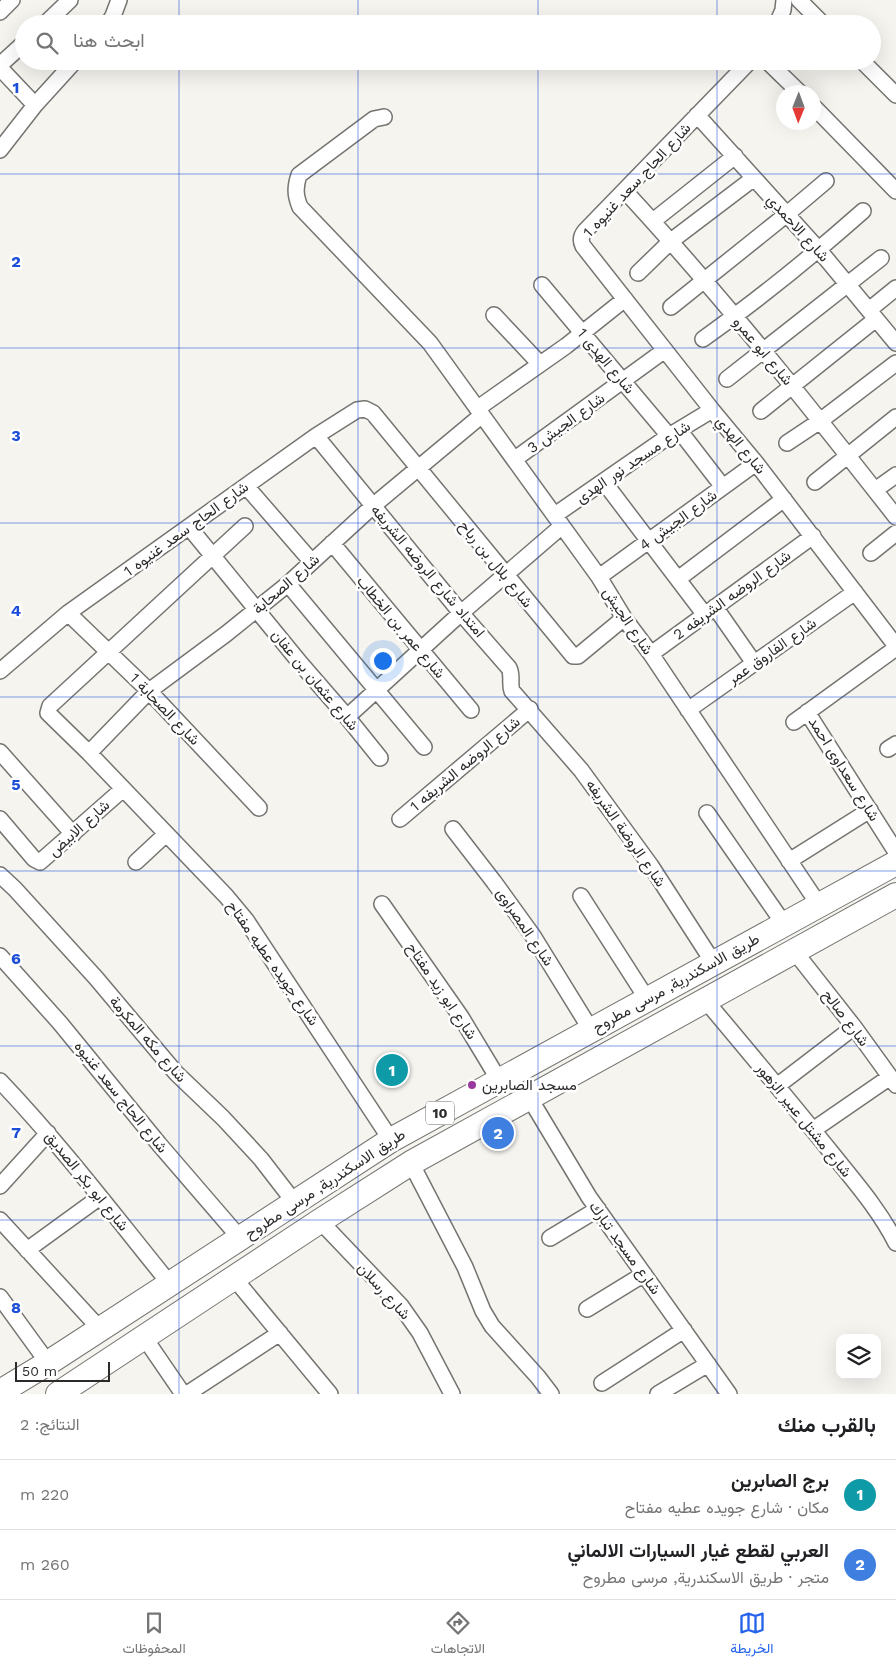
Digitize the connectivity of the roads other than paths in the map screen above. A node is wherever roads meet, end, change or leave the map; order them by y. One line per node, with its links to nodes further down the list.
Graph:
1 (12, 0): 6 (street)
2 (70, 0): 7 (street)
3 (119, 0): 8 (street)
4 (784, 0): 9 (street)
5 (799, 0): 10 (street)
6 (0, 12)
7 (54, 15)
8 (113, 15)
9 (781, 15)
10 (814, 15)
11 (15, 52): 12 (street)
12 (0, 66): 19 (street)
13 (67, 70): 19 (street)
14 (741, 70): 21 (street, شارع الحاج سعد غنيوه 1)
15 (777, 70): 17 (street)
16 (871, 70): 18 (street)
17 (792, 85)
18 (896, 95)
19 (35, 105): 23 (street)
20 (821, 114): 28 (street)
21 (697, 116): 24 (street, شارع الاحمدي); 27 (street, شارع الحاج سعد غنيوه 1)
22 (384, 117): 57 (street, شارع الجيش)
23 (0, 150)
24 (735, 156): 25 (street, شارع الاحمدي); 31 (street)
25 (754, 178): 30 (street, شارع الاحمدي); 32 (street)
26 (826, 181): 30 (street)
27 (625, 191): 31 (street, شارع ابو عمرو); 33 (street, شارع الحاج سعد غنيوه 1)
28 (896, 191)
29 (862, 211): 34 (street)
30 (787, 214): 34 (street, شارع الاحمدي); 37 (street)
31 (653, 221): 32 (street, شارع ابو عمرو)
32 (671, 241): 36 (street); 37 (street, شارع ابو عمرو)
33 (583, 246): 41 (street, شارع الهدي)
34 (819, 250): 38 (street, شارع الاحمدي); 45 (street)
35 (880, 258): 38 (street)
36 (638, 274)
37 (703, 280): 42 (street); 45 (street, شارع ابو عمرو)
38 (848, 284): 44 (street, شارع الاحمدي); 50 (street)
39 (542, 285): 46 (street, شارع الهدى 1)
40 (896, 288): 44 (street)
41 (625, 299): 46 (street, شارع الصحابة); 49 (street, شارع الهدي)
42 (671, 306)
43 (494, 315): 52 (street)
44 (872, 315): 48 (street, شارع الاحمدي); 55 (street)
45 (735, 316): 47 (street); 50 (street, شارع ابو عمرو)
46 (582, 333): 52 (street, شارع الصحابة); 54 (street, شارع الهدى 1)
47 (703, 339)
48 (896, 343)
49 (665, 350): 54 (street, شارع الجيش 3); 56 (street, شارع الهدي)
50 (764, 350): 53 (street); 55 (street, شارع ابو عمرو)
51 (896, 363): 61 (street)
52 (540, 364): 57 (street, شارع الصحابة)
53 (727, 378)
54 (623, 382): 62 (street, شارع الهدى 1); 66 (street, شارع الجيش 3)
55 (792, 386): 58 (street); 61 (street, شارع ابو عمرو)
56 (712, 410): 62 (street, شارع مسجد نور الهدى); 67 (street, شارع الهدي)
57 (480, 411): 66 (street, شارع الجيش); 68 (street, شارع الصحابة)
58 (761, 411)
59 (896, 417): 65 (street)
60 (378, 419): 63 (street, شارع الحاج سعد غنيوه 1); 68 (street, شارع بلال بن رباح)
61 (820, 421): 64 (street); 65 (street, شارع ابو عمرو)
62 (674, 433): 70 (street, شارع مسجد نور الهدى); 73 (street, شارع الهدى 1)
63 (316, 436): 72 (street, شارع الحاج سعد غنيوه 1); 76 (street, امتداد شارع الروضه الشريفه)
64 (787, 443)
65 (848, 455): 71 (street); 74 (street, شارع ابو عمرو)
66 (515, 459): 78 (street, شارع الجيش)
67 (756, 463): 73 (street, شارع الجيش 4); 75 (street, شارع الهدي)
68 (417, 468): 76 (street, شارع الصحابة); 88 (street, شارع بلال بن رباح)
69 (896, 475): 74 (street)
70 (604, 482): 78 (street, شارع مسجد نور الهدى); 83 (street)
71 (815, 482)
72 (246, 486): 79 (street, شارع الحاج سعد غنيوه 1); 87 (street)
73 (723, 487): 83 (street, شارع الجيش 4)
74 (875, 490): 77 (street, شارع ابو عمرو)
75 (784, 499): 82 (street, شارع الهدي); 90 (street)
76 (374, 505): 84 (street, شارع الصحابة); 96 (street, امتداد شارع الروضه الشريفه)
77 (896, 516)
78 (559, 520): 88 (street, شارع مسجد نور الهدى); 89 (street, شارع الجيش)
79 (188, 526): 86 (street, شارع عثمان بن عفان); 95 (street, شارع الحاج سعد غنيوه 1)
80 (245, 526): 86 (street)
81 (896, 533): 85 (street)
82 (813, 536): 92 (street, شارع الهدي); 94 (street, شارع الروضه الشريفه 2)
83 (649, 541): 89 (street, شارع الجيش 4); 90 (street)
84 (332, 544): 87 (street, شارع الصحابة); 99 (street, شارع عمر بن الخطاب)
85 (871, 553)
86 (213, 556): 93 (street, شارع عثمان بن عفان); 100 (street)
87 (312, 562): 91 (street, شارع الصحابة)
88 (504, 574): 96 (street, شارع مسجد نور الهدى); 97 (street, شارع بلال بن رباح)
89 (599, 578): 97 (street, شارع الجيش)
90 (678, 579): 94 (street)
91 (288, 584): 93 (street, شارع الصحابة); 104 (street)
92 (855, 592): 98 (street, شارع الهدي); 102 (street, شارع الفاروق عمر)
93 (257, 609): 105 (street, شارع الصحابة); 110 (street, شارع عثمان بن عفان)
94 (710, 611): 101 (street, شارع الروضه الشريفه 2); 102 (street)
95 (68, 613): 100 (street, شارع الصحابة 1); 103 (street, شارع الحاج سعد غنيوه 1)
96 (461, 613): 99 (street, شارع مسجد نور الهدى); 106 (street, امتداد شارع الروضه الشريفه)
97 (624, 618): 101 (street, شارع الجيش)
98 (896, 647): 109 (street)
99 (421, 649): 104 (street, شارع مسجد نور الهدى); 107 (street, شارع عمر بن الخطاب)
100 (110, 653): 105 (street, شارع الصحابة 1); 114 (street, شارع جويده عطيه مفتاح)
101 (650, 654): 108 (street, شارع الجيش)
102 (754, 663): 108 (street, شارع الفاروق عمر)
103 (0, 671)
104 (376, 690): 110 (street, شارع مسجد نور الهدى); 112 (street)
105 (149, 691): 114 (street, شارع الصحابة); 117 (street, شارع الصحابة 1)
106 (530, 709): 121 (street, شارع الروضه الشريفه 1); 137 (street, شارع الروضة الشريفه)
107 (471, 710)
108 (688, 710): 126 (street, شارع الجيش)
109 (808, 712): 111 (street); 118 (street, شارع سعداوى احمد)
110 (347, 717): 115 (street, شارع عثمان بن عفان)
111 (794, 722)
112 (424, 747)
113 (0, 752): 123 (street)
114 (89, 753): 116 (street, شارع جويده عطيه مفتاح)
115 (380, 758)
116 (123, 789): 123 (street, شارع الابيض); 124 (street, شارع جويده عطيه مفتاح)
117 (259, 808)
118 (870, 810): 125 (street, شارع سعداوى احمد); 126 (street)
119 (707, 813): 134 (street)
120 (0, 819): 123 (street, شارع الابيض)
121 (400, 819)
122 (453, 829): 141 (street, شارع المصراوى)
123 (73, 834)
124 (166, 834): 127 (street); 151 (street, شارع جويده عطيه مفتاح)
125 (896, 852)
126 (789, 861): 133 (street, شارع الجيش)
127 (136, 862)
128 (896, 863): 133 (main road, طريق الاسكندرية, مرسى مطروح / 10)
129 (0, 875): 155 (street, شارع مكه المكرمة)
130 (581, 896): 138 (street)
131 (895, 897): 135 (main road, طريق الاسكندرية, مرسى مطروح / 10)
132 (382, 904): 144 (street, شارع ابو زيد مفتاح)
133 (819, 905): 134 (main road, طريق الاسكندرية, مرسى مطروح / 10)
134 (784, 924): 137 (main road, طريق الاسكندرية, مرسى مطروح / 10)
135 (795, 952): 139 (main road, طريق الاسكندرية, مرسى مطروح / 10); 140 (street, شارع صالح)
136 (0, 956): 159 (street, شارع الحاج سعد غنيوه)
137 (713, 962): 138 (main road, طريق الاسكندرية, مرسى مطروح / 10)
138 (647, 999): 141 (main road, طريق الاسكندرية, مرسى مطروح / 10)
139 (706, 1001): 143 (main road, طريق الاسكندرية, مرسى مطروح / 10); 147 (street, شارع مشتل عبير الزهور)
140 (854, 1027): 146 (street, شارع صالح); 147 (street)
141 (592, 1030): 142 (main road, طريق الاسكندرية, مرسى مطروح / 10)
142 (559, 1047): 143 (main road); 144 (main road, طريق الاسكندرية, مرسى مطروح / 10)
143 (574, 1073): 148 (main road, طريق الاسكندرية, مرسى مطروح / 10)
144 (499, 1080): 151 (main road, طريق الاسكندرية, مرسى مطروح / 10)
145 (0, 1081): 150 (street, شارع ابو بكر الصديق)
146 (893, 1081): 149 (street)
147 (777, 1086): 149 (street, شارع مشتل عبير الزهور)
148 (529, 1097): 152 (main road, طريق الاسكندرية, مرسى مطروح / 10); 156 (street, شارع مسجد تبارك)
149 (813, 1130): 161 (street, شارع مشتل عبير الزهور)
150 (48, 1133): 153 (street); 154 (street, شارع ابو بكر الصديق)
151 (391, 1140): 155 (main road, طريق الاسكندرية, مرسى مطروح / 10)
152 (411, 1163): 158 (main road, طريق الاسكندرية, مرسى مطروح / 10); 181 (street)
153 (0, 1186)
154 (100, 1198): 162 (street); 165 (street, شارع ابو بكر الصديق)
155 (295, 1202): 159 (main road, طريق الاسكندرية, مرسى مطروح / 10)
156 (598, 1210): 160 (street); 163 (street, شارع مسجد تبارك)
157 (0, 1220): 162 (street)
158 (320, 1221): 164 (main road, طريق الاسكندرية, مرسى مطروح / 10); 180 (street, شارع رسلان)
159 (240, 1238): 165 (main road, طريق الاسكندرية, مرسى مطروح / 10)
160 (550, 1238)
161 (896, 1243)
162 (26, 1250): 168 (street)
163 (644, 1274): 167 (street); 169 (street, شارع مسجد تبارك)
164 (234, 1278): 170 (street); 171 (main road, طريق الاسكندرية, مرسى مطروح / 10)
165 (170, 1284): 168 (main road, طريق الاسكندرية, مرسى مطروح / 10)
166 (0, 1297): 172 (street)
167 (587, 1309)
168 (100, 1329): 172 (main road, طريق الاسكندرية, مرسى مطروح / 10)
169 (684, 1330): 173 (street, شارع مسجد تبارك); 174 (street)
170 (280, 1333): 178 (street); 179 (street)
171 (144, 1337): 176 (main road, طريق الاسكندرية, مرسى مطروح / 10); 177 (street)
172 (48, 1362): 175 (main road, طريق الاسكندرية, مرسى مطروح / 10)
173 (708, 1364): 182 (street); 183 (street, شارع مسجد تبارك)
174 (602, 1383)
175 (0, 1392)
176 (58, 1394)
177 (183, 1394)
178 (187, 1394)
179 (330, 1394)
180 (452, 1394)
181 (551, 1394)
182 (658, 1394)
183 (729, 1394)

